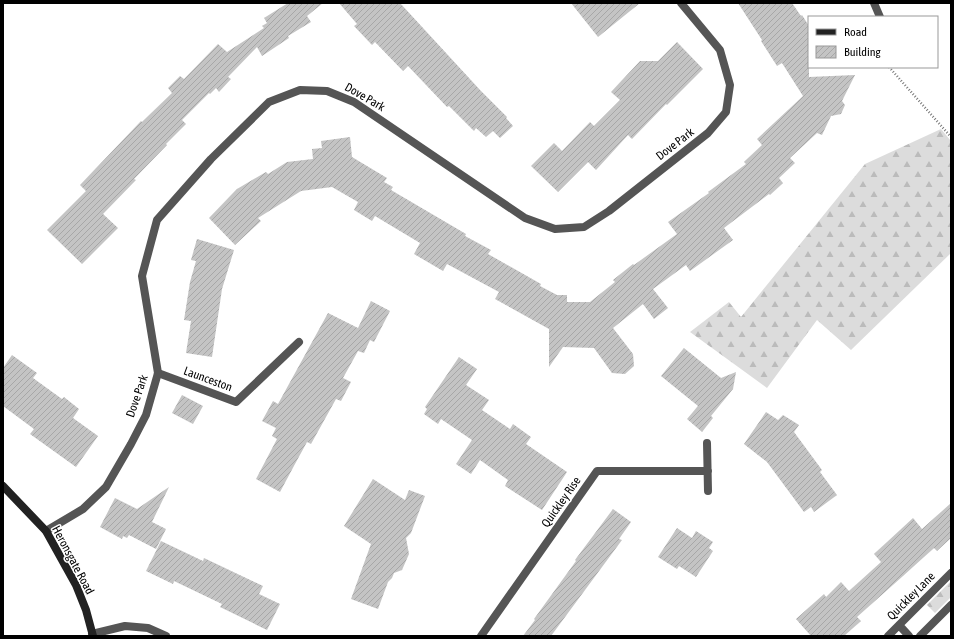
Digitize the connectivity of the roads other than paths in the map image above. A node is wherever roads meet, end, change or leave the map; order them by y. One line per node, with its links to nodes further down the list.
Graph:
1 (681, 3): 5 (street, Dove Park)
2 (874, 3): 3 (street)
3 (880, 16)
4 (299, 342): 5 (street, Launceston)
5 (158, 373): 10 (street, Dove Park)
6 (707, 443): 7 (street)
7 (708, 471): 9 (street); 16 (street, Quickley Rise)
8 (3, 486): 10 (street, Heronsgate Road)
9 (708, 491)
10 (46, 531): 14 (street, Heronsgate Road)
11 (951, 573): 13 (street, Quickley Lane)
12 (951, 605): 19 (street)
13 (899, 625): 17 (street, Quickley Lane); 18 (street)
14 (92, 635): 15 (street)
15 (166, 636)
16 (481, 636)
17 (888, 636)
18 (909, 636)
19 (920, 636)

